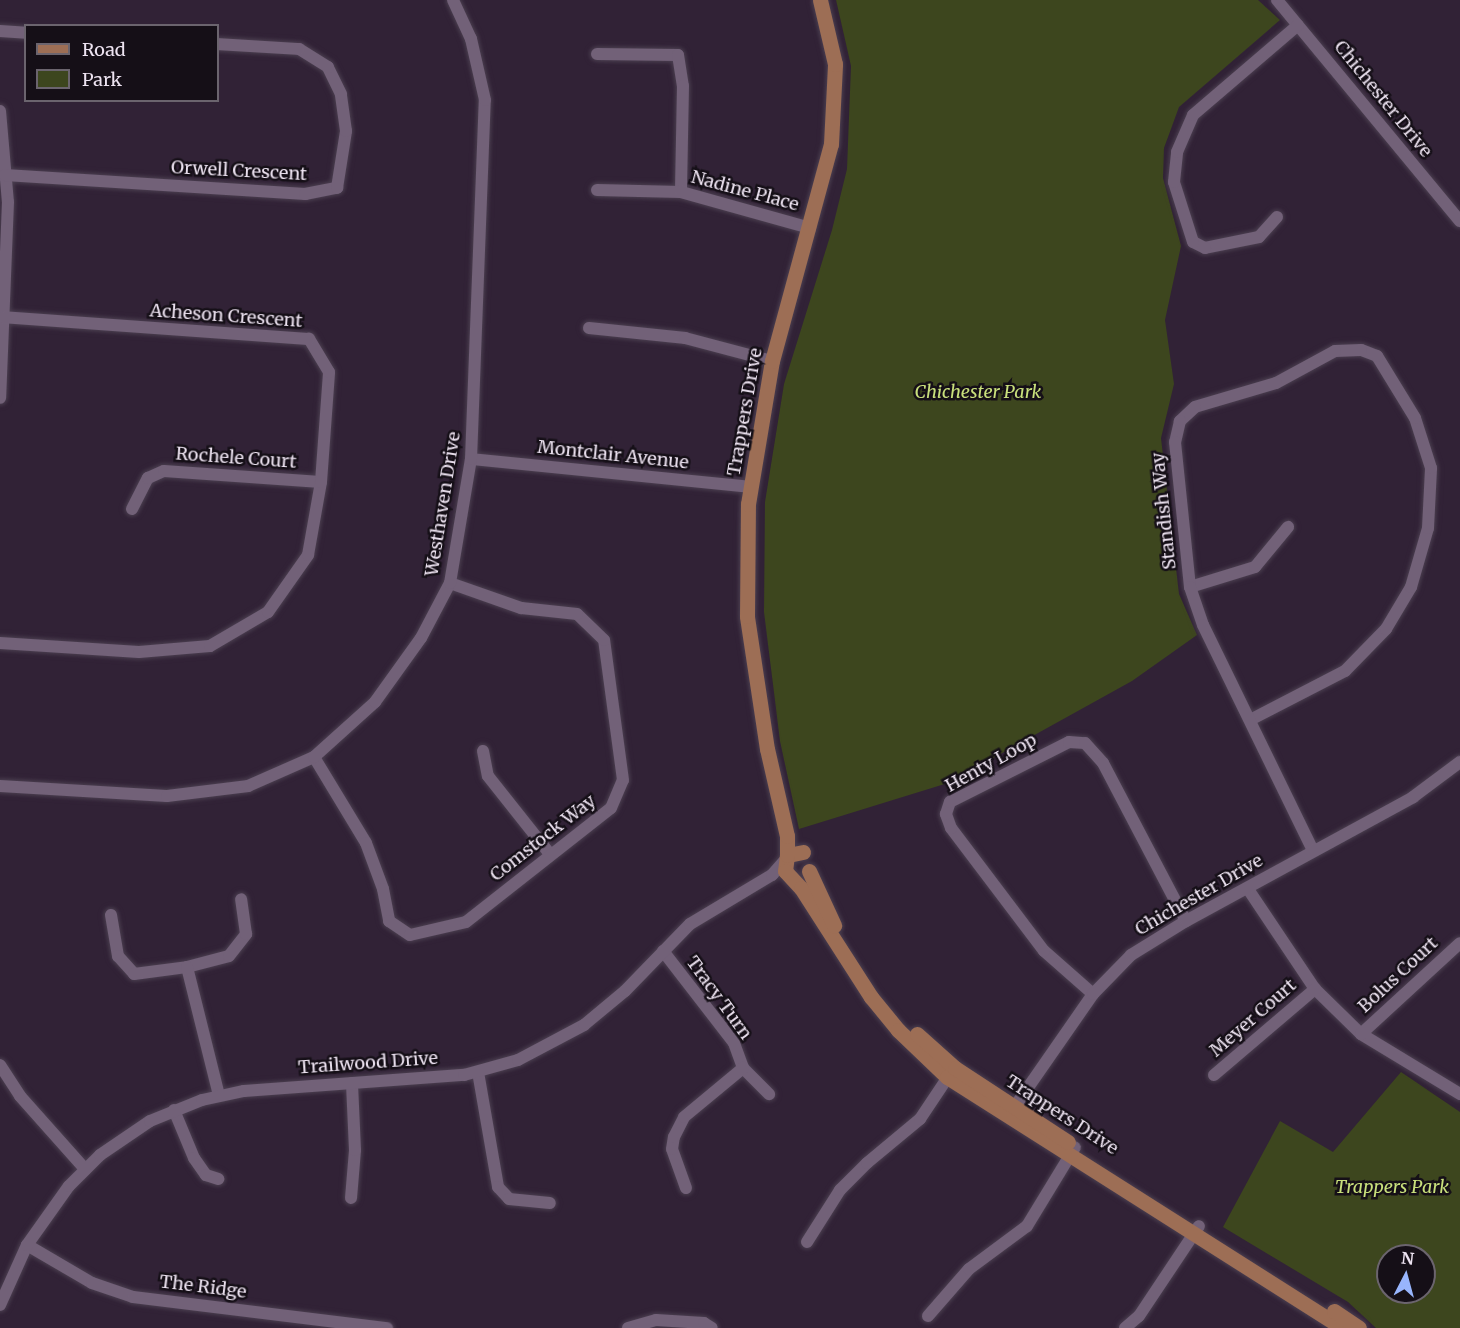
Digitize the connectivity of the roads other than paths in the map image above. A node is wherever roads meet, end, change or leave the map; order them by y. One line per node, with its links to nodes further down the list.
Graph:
1 (453, 0): 20 (street, Westhaven Drive)
2 (820, 0): 15 (main road, Trappers Drive)
3 (1277, 0): 4 (street, Chichester Drive)
4 (1298, 25): 13 (street); 14 (street, Chichester Drive)
5 (0, 31): 6 (street)
6 (24, 33)
7 (219, 44): 10 (street, Orwell Crescent)
8 (597, 54): 12 (street)
9 (0, 111): 10 (street)
10 (5, 175): 16 (street)
11 (597, 190): 12 (street, Nadine Place)
12 (681, 192): 15 (street, Nadine Place)
13 (1277, 217)
14 (1460, 221)
15 (810, 228): 18 (main road, Trappers Drive)
16 (4, 317): 19 (street); 21 (street, Acheson Crescent)
17 (590, 328): 18 (street)
18 (772, 361): 22 (main road, Trappers Drive)
19 (0, 398)
20 (471, 459): 22 (street, Montclair Avenue); 25 (street, Westhaven Drive)
21 (321, 482): 23 (street, Rochele Court); 27 (street, Acheson Crescent)
22 (751, 487): 33 (main road, Trappers Drive)
23 (132, 509)
24 (1288, 527): 26 (street)
25 (450, 583): 30 (street, Westhaven Drive); 36 (street, Comstock Way)
26 (1190, 587): 28 (street, Standish Way); 28 (street, Standish Way)
27 (0, 643)
28 (1250, 720): 34 (street, Standish Way)
29 (483, 751): 36 (street)
30 (314, 757): 32 (street, Westhaven Drive); 36 (street, Comstock Way)
31 (1460, 762): 34 (street, Chichester Drive)
32 (0, 786)
33 (787, 836): 35 (main road); 37 (main road, Trappers Drive)
34 (1313, 851): 39 (street, Chichester Drive)
35 (803, 852): 37 (main road); 38 (main road, Trappers Drive)
36 (549, 853)
37 (788, 867): 38 (main road); 44 (street, Trailwood Drive); 52 (main road, Trappers Drive)
38 (809, 871): 52 (main road, Trappers Drive)
39 (1248, 889): 42 (street, Chichester Drive); 46 (street)
40 (241, 899): 45 (street)
41 (111, 915): 45 (street)
42 (1186, 921): 47 (street, Chichester Drive); 47 (street, Henty Loop)
43 (1460, 943): 48 (street, Bolus Court)
44 (663, 951): 50 (street, Tracy Turn); 51 (street, Trailwood Drive)
45 (187, 967): 57 (street)
46 (1316, 989): 48 (street); 53 (street, Meyer Court)
47 (1093, 994): 59 (street, Chichester Drive)
48 (1361, 1034): 56 (street)
49 (0, 1065): 61 (street)
50 (743, 1068): 55 (street, Tracy Turn); 63 (street, Tracy Turn)
51 (478, 1072): 54 (street, Trailwood Drive); 65 (street)
52 (951, 1072): 59 (main road, Trappers Drive); 67 (street)
53 (1214, 1075)
54 (352, 1083): 57 (street, Trailwood Drive); 64 (street)
55 (769, 1094)
56 (1460, 1094)
57 (219, 1095): 58 (street, Trailwood Drive)
58 (174, 1110): 61 (street, Trailwood Drive); 62 (street)
59 (1012, 1112): 60 (main road, Trappers Drive)
60 (1072, 1150): 66 (main road, Trappers Drive); 70 (street)
61 (85, 1169): 68 (street, Trailwood Drive)
62 (218, 1179)
63 (686, 1188)
64 (351, 1198)
65 (550, 1203)
66 (1196, 1230): 71 (main road, Trappers Drive); 75 (street)
67 (807, 1242)
68 (27, 1245): 69 (street, Trailwood Drive); 72 (street, The Ridge)
69 (0, 1305)
70 (928, 1316)
71 (1334, 1323): 76 (main road, Trappers Drive)
72 (387, 1328)
73 (628, 1328): 74 (street)
74 (712, 1328)
75 (1125, 1328)
76 (1359, 1328)

